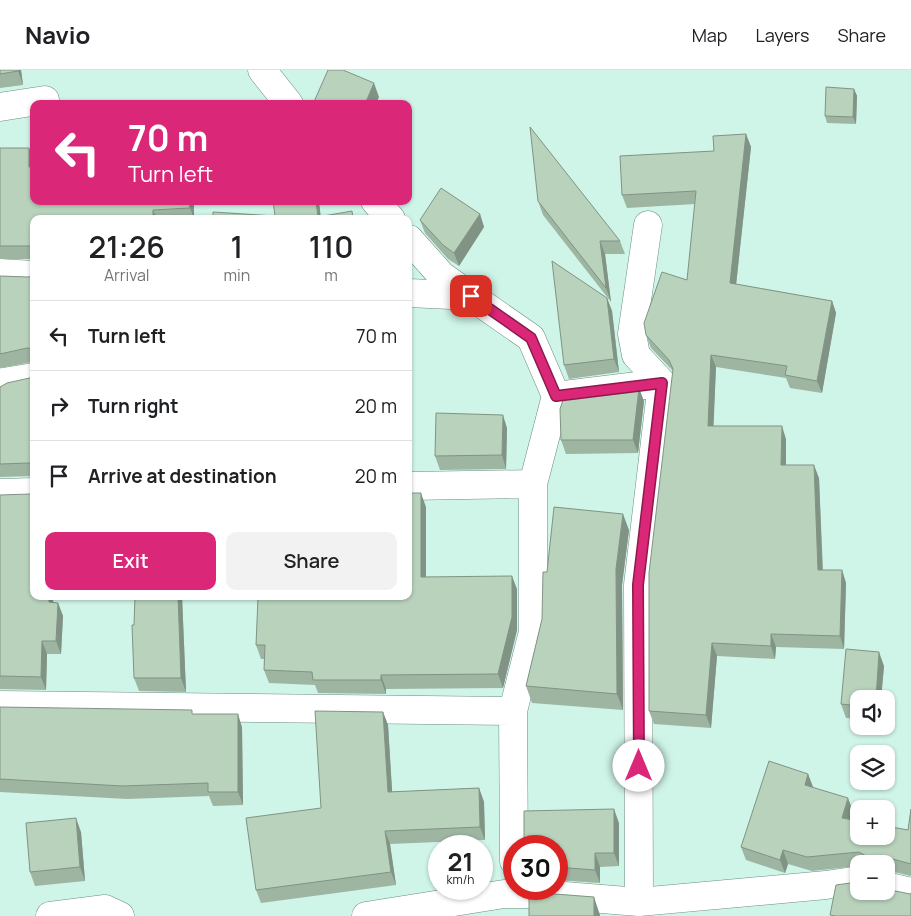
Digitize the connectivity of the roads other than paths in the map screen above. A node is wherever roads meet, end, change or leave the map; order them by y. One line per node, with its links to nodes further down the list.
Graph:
1 (262, 70): 2 (street)
2 (286, 100)
3 (30, 102): 4 (street)
4 (0, 107)
5 (379, 205): 6 (street)
6 (387, 215)
7 (648, 226): 15 (street)
8 (412, 242): 12 (street)
9 (0, 273): 10 (street)
10 (30, 275)
11 (412, 293): 12 (street)
12 (471, 296): 16 (street)
13 (30, 377): 14 (street)
14 (1, 383)
15 (662, 383): 16 (street); 29 (street)
16 (556, 396): 17 (street)
17 (533, 484): 18 (street); 22 (street)
18 (412, 486)
19 (0, 492): 20 (street)
20 (30, 492)
21 (0, 704): 22 (street)
22 (513, 711): 23 (street)
23 (514, 835)
24 (850, 881): 29 (street)
25 (895, 888): 26 (street)
26 (911, 892)
27 (503, 894): 32 (street)
28 (568, 895): 29 (street)
29 (639, 902)
30 (50, 916): 31 (street)
31 (120, 916)
32 (366, 916)

